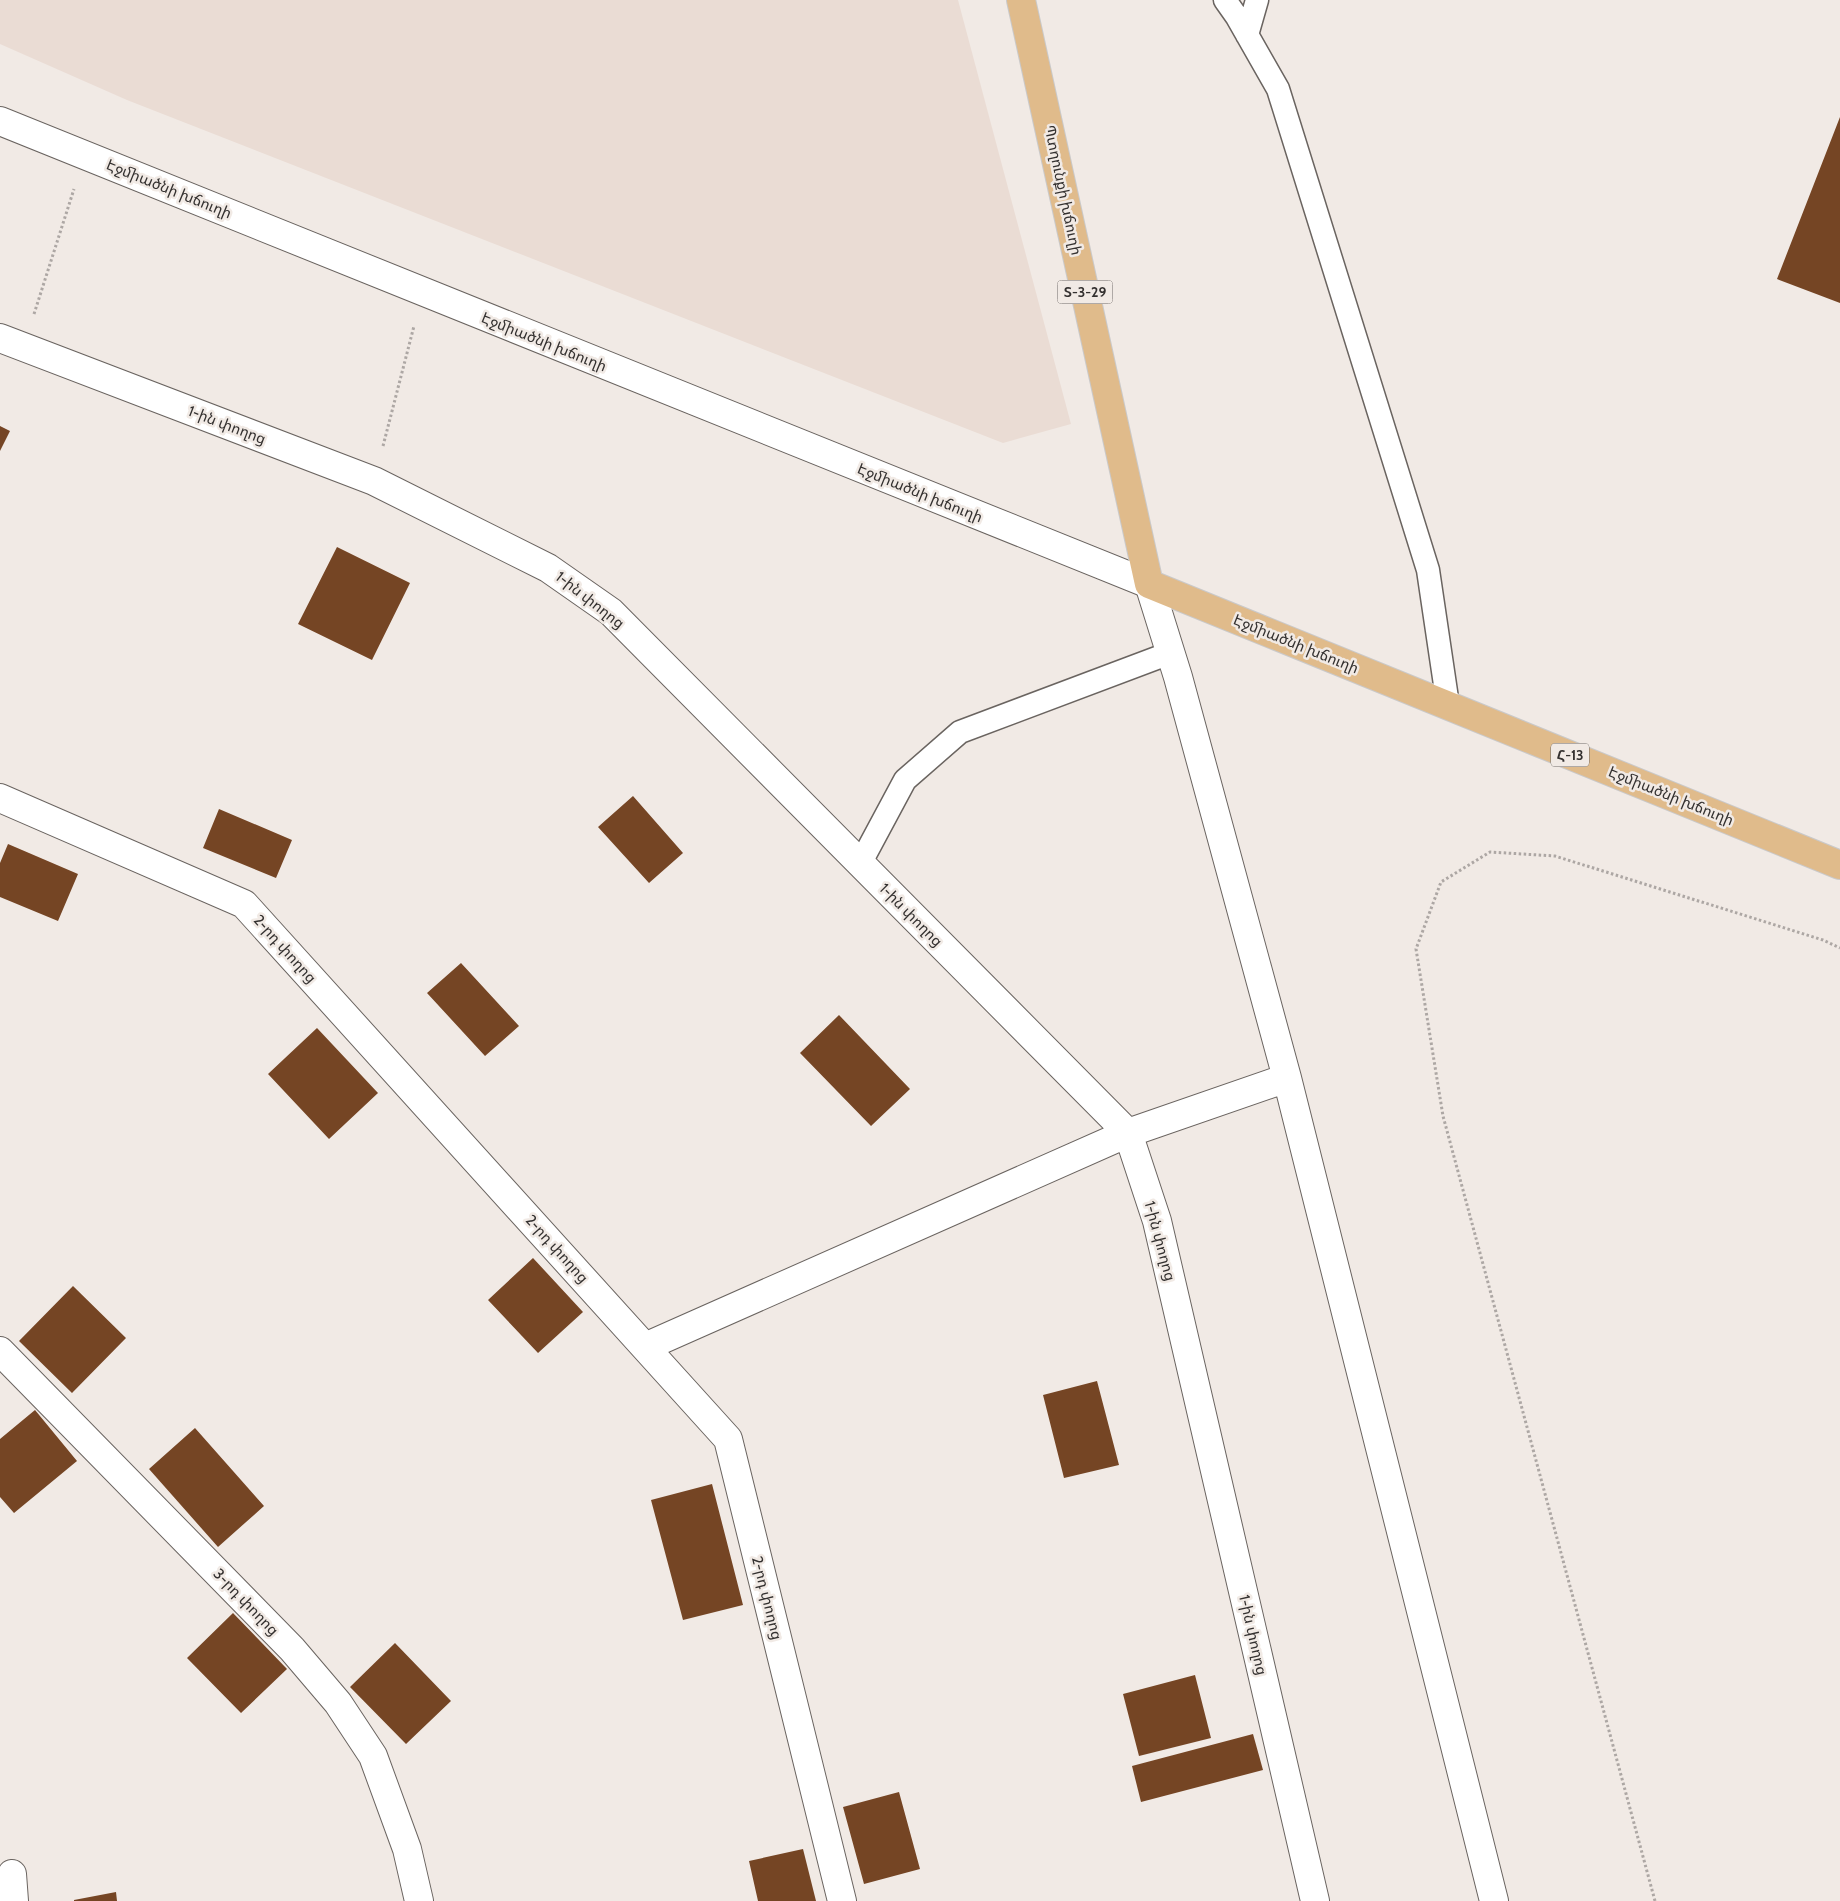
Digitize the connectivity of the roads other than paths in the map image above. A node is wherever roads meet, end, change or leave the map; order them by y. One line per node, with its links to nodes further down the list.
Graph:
1 (1021, 0): 7 (main road, Պտղունքի խճուղի / Տ-3-29)
2 (1225, 0): 4 (lane)
3 (1257, 0): 4 (lane)
4 (1247, 35): 9 (lane)
5 (0, 121): 7 (street, Էջմիածնի խճուղի / Հ-13)
6 (12, 343): 11 (street, 1-ին փողոց)
7 (1149, 584): 8 (street); 9 (main road, Էջմիածնի խճուղի / Հ-13)
8 (1170, 653): 11 (lane); 13 (street)
9 (1448, 705): 12 (main road, Էջմիածնի խճուղի / Հ-13)
10 (0, 798): 15 (street, 2-րդ փողոց)
11 (860, 864): 14 (street, 1-ին փողոց)
12 (1840, 864)
13 (1287, 1078): 14 (street); 22 (street)
14 (1128, 1134): 15 (street); 21 (street, 1-ին փողոց)
15 (645, 1347): 20 (street, 2-րդ փողոց)
16 (0, 1351): 19 (street, 3-րդ փողոց)
17 (12, 1874): 18 (street)
18 (14, 1901)
19 (420, 1901)
20 (842, 1901)
21 (1315, 1901)
22 (1494, 1901)

